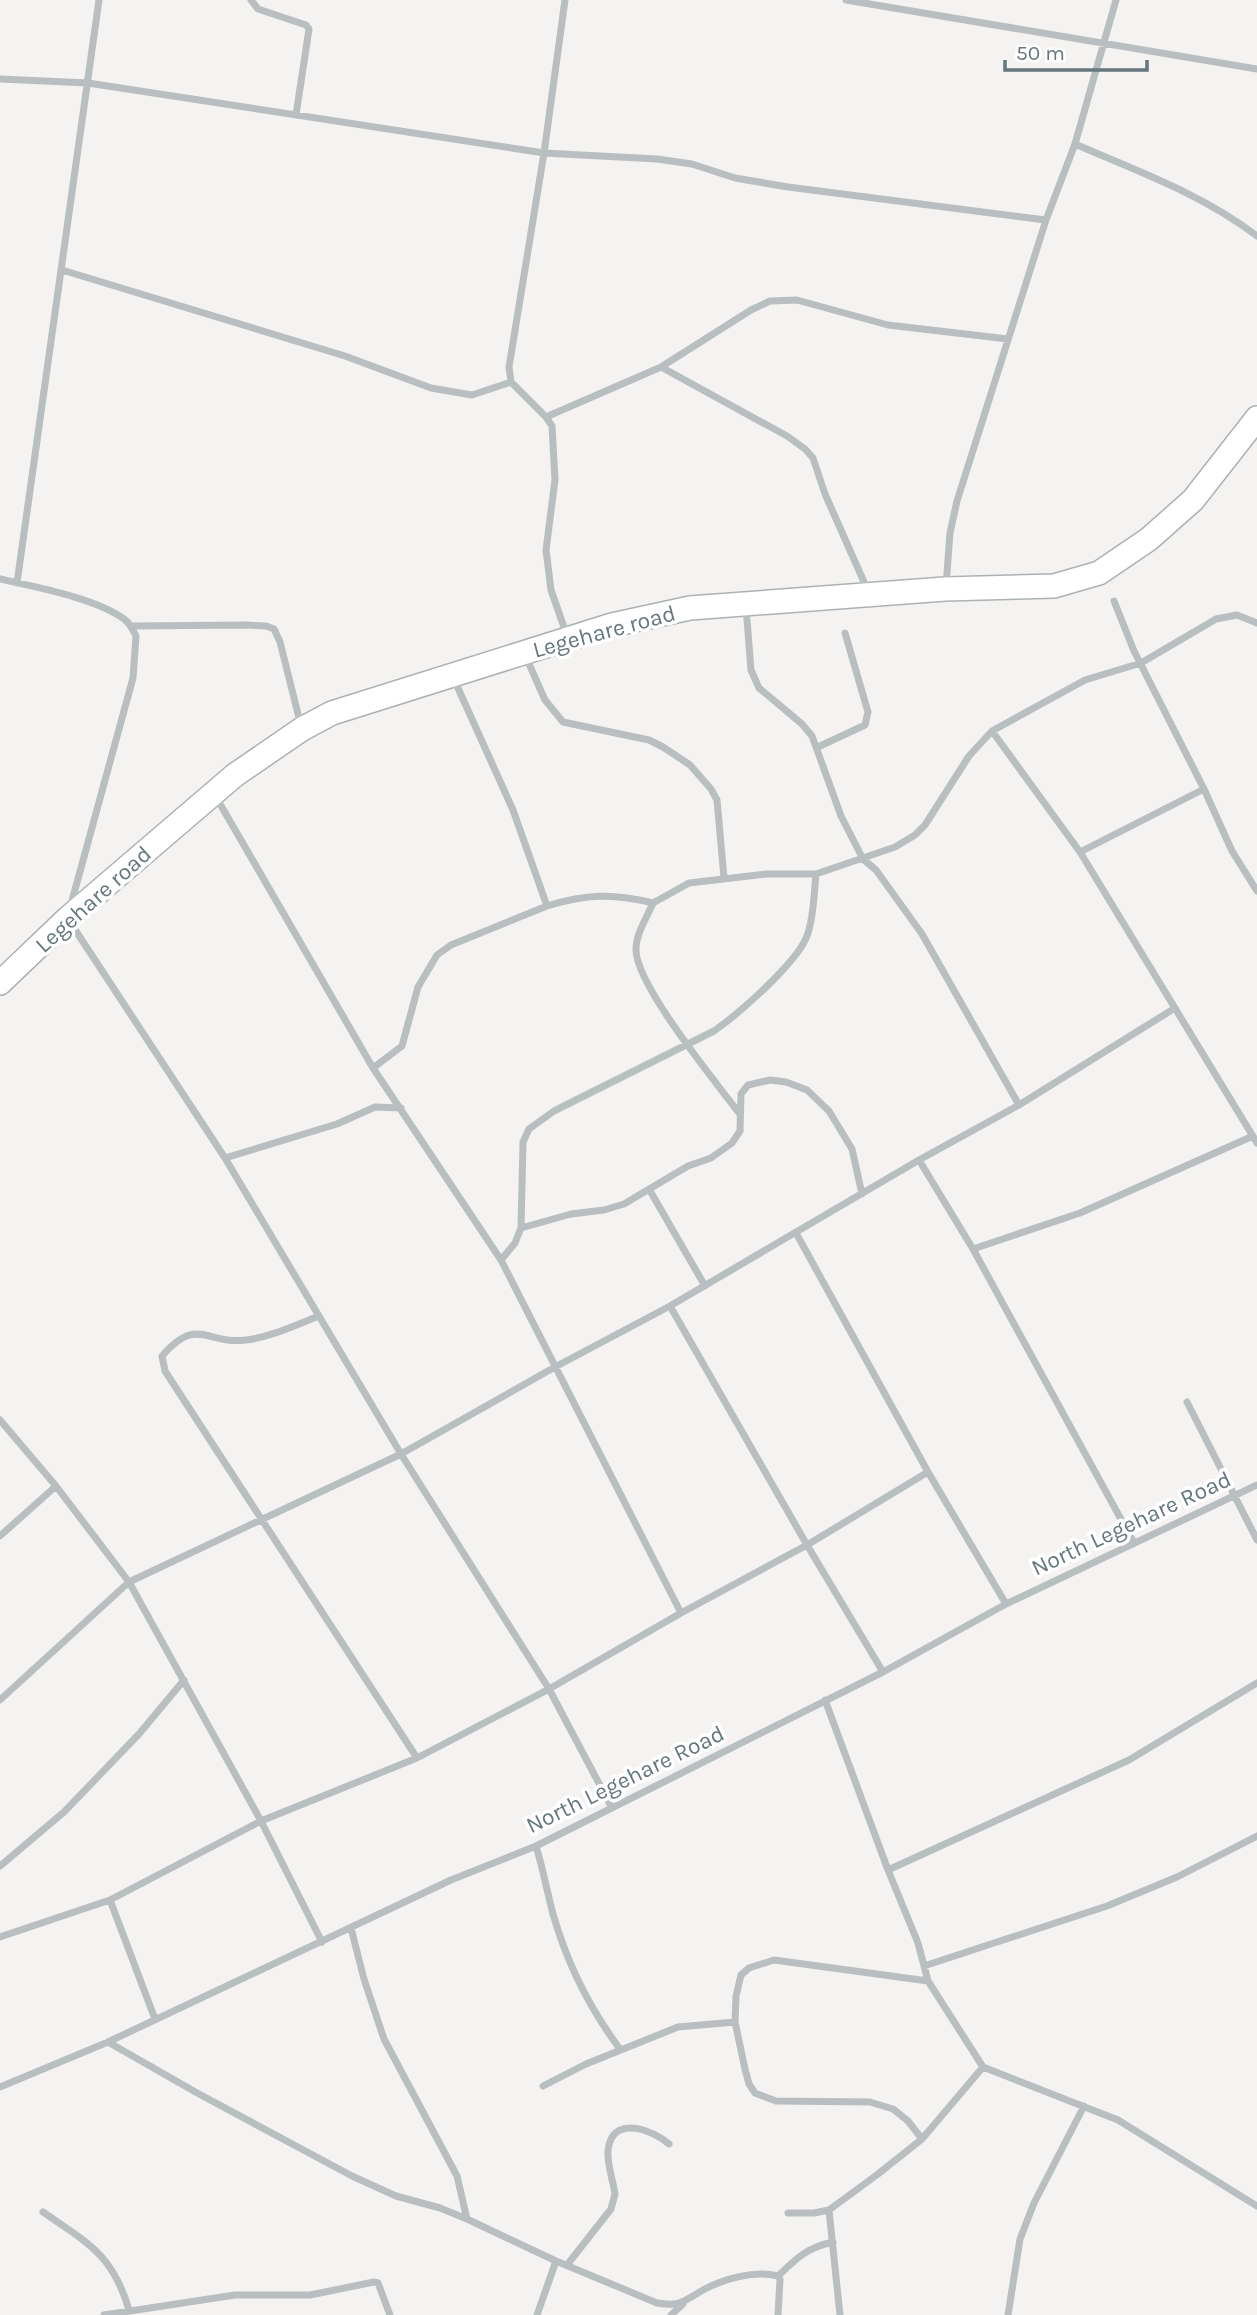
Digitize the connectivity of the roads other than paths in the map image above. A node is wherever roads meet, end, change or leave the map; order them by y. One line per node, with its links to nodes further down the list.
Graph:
1 (99, 0): 9 (street)
2 (251, 0): 10 (street)
3 (565, 0): 12 (street)
4 (846, 0): 6 (street)
5 (1116, 0): 6 (street)
6 (1103, 44): 7 (street); 11 (street)
7 (1257, 69)
8 (0, 79): 9 (street)
9 (88, 83): 10 (street); 15 (street)
10 (296, 115): 12 (street)
11 (1075, 144): 13 (street); 14 (street)
12 (544, 153): 13 (street); 18 (street)
13 (1046, 220): 16 (street)
14 (1257, 236)
15 (62, 270): 18 (street); 22 (street)
16 (1008, 339): 17 (street); 23 (street)
17 (661, 367): 19 (street); 24 (street)
18 (511, 382): 19 (street)
19 (546, 417): 30 (street)
20 (1254, 422): 23 (main road, Legehare road)
21 (0, 579): 22 (street)
22 (17, 583): 28 (street)
23 (946, 589): 24 (main road, Legehare road)
24 (869, 595): 26 (main road, Legehare road)
25 (1114, 601): 32 (street)
26 (746, 604): 30 (main road, Legehare road); 36 (street)
27 (1257, 623): 32 (street)
28 (131, 626): 34 (street); 46 (street)
29 (845, 633): 36 (street)
30 (568, 639): 31 (main road, Legehare road)
31 (524, 653): 33 (main road, Legehare road); 42 (street)
32 (1141, 663): 35 (street); 37 (street)
33 (452, 674): 34 (main road, Legehare road); 45 (street)
34 (302, 729): 38 (main road, Legehare road)
35 (992, 731): 39 (street); 40 (street)
36 (818, 747): 40 (street)
37 (1204, 789): 39 (street); 43 (street)
38 (214, 793): 46 (main road, Legehare road); 50 (street)
39 (1080, 852): 48 (street)
40 (863, 859): 41 (street); 51 (street)
41 (816, 874): 42 (street); 49 (street)
42 (724, 878): 44 (street)
43 (1257, 891)
44 (653, 903): 45 (street); 49 (street)
45 (547, 906): 50 (street)
46 (68, 918): 47 (main road, Legehare road); 55 (street)
47 (5, 975)
48 (1175, 1008): 51 (street); 54 (street)
49 (688, 1045): 53 (street); 59 (street)
50 (373, 1068): 52 (street)
51 (1018, 1105): 56 (street)
52 (401, 1108): 55 (street); 62 (street)
53 (739, 1114): 57 (street); 58 (street)
54 (1255, 1139): 61 (street)
55 (225, 1158): 65 (street)
56 (919, 1160): 58 (street); 61 (street)
57 (649, 1189): 59 (street); 63 (street)
58 (862, 1194): 60 (street)
59 (521, 1228): 62 (street)
60 (796, 1233): 63 (street); 70 (street)
61 (972, 1249): 77 (street)
62 (501, 1260): 66 (street)
63 (705, 1286): 64 (street)
64 (670, 1306): 66 (street); 78 (street)
65 (318, 1316): 69 (street); 74 (street)
66 (555, 1367): 69 (street); 81 (street)
67 (1187, 1402): 73 (street)
68 (0, 1420): 72 (street)
69 (401, 1454): 74 (street); 85 (street)
70 (928, 1472): 78 (street); 80 (street)
71 (1257, 1485): 73 (street, North Legehare Road)
72 (56, 1486): 75 (street); 79 (street)
73 (1236, 1496): 76 (street); 77 (street, North Legehare Road)
74 (262, 1519): 79 (street); 88 (street)
75 (0, 1536)
76 (1257, 1541)
77 (1134, 1543): 80 (street, North Legehare Road)
78 (807, 1545): 81 (street); 82 (street)
79 (129, 1582): 83 (street); 86 (street)
80 (1006, 1604): 82 (street, North Legehare Road)
81 (681, 1613): 85 (street)
82 (883, 1672): 87 (street, North Legehare Road)
83 (184, 1680): 90 (street); 93 (street)
84 (1257, 1683): 94 (street)
85 (549, 1689): 88 (street); 89 (street)
86 (0, 1700)
87 (825, 1700): 89 (street, North Legehare Road); 94 (street)
88 (417, 1758): 90 (street)
89 (612, 1808): 92 (street, North Legehare Road)
90 (261, 1821): 95 (street); 98 (street)
91 (1257, 1836): 99 (street)
92 (536, 1846): 96 (street, North Legehare Road); 104 (street)
93 (0, 1866)
94 (888, 1871): 99 (street)
95 (110, 1900): 97 (street); 101 (street)
96 (351, 1928): 98 (street, North Legehare Road); 115 (street)
97 (0, 1937)
98 (322, 1942): 101 (street, North Legehare Road)
99 (924, 1966): 100 (street)
100 (928, 1980): 102 (street); 105 (street)
101 (155, 2019): 103 (street, North Legehare Road)
102 (735, 2022): 104 (street); 109 (street)
103 (108, 2042): 107 (street, North Legehare Road); 115 (street)
104 (620, 2049): 106 (street)
105 (983, 2067): 108 (street); 109 (street)
106 (543, 2086)
107 (0, 2087)
108 (1084, 2106): 111 (street); 128 (street)
109 (922, 2139): 112 (street)
110 (669, 2144): 118 (street)
111 (1257, 2207)
112 (829, 2210): 114 (street); 116 (street)
113 (43, 2212): 121 (street)
114 (788, 2213)
115 (467, 2219): 117 (street)
116 (833, 2242): 119 (street); 127 (street)
117 (556, 2261): 118 (street); 124 (street)
118 (567, 2265): 120 (street)
119 (778, 2276): 120 (street); 126 (street)
120 (684, 2303): 125 (street)
121 (129, 2310): 122 (street); 123 (street)
122 (104, 2315)
123 (390, 2315)
124 (537, 2315)
125 (671, 2315)
126 (778, 2315)
127 (840, 2315)
128 (1008, 2315)

